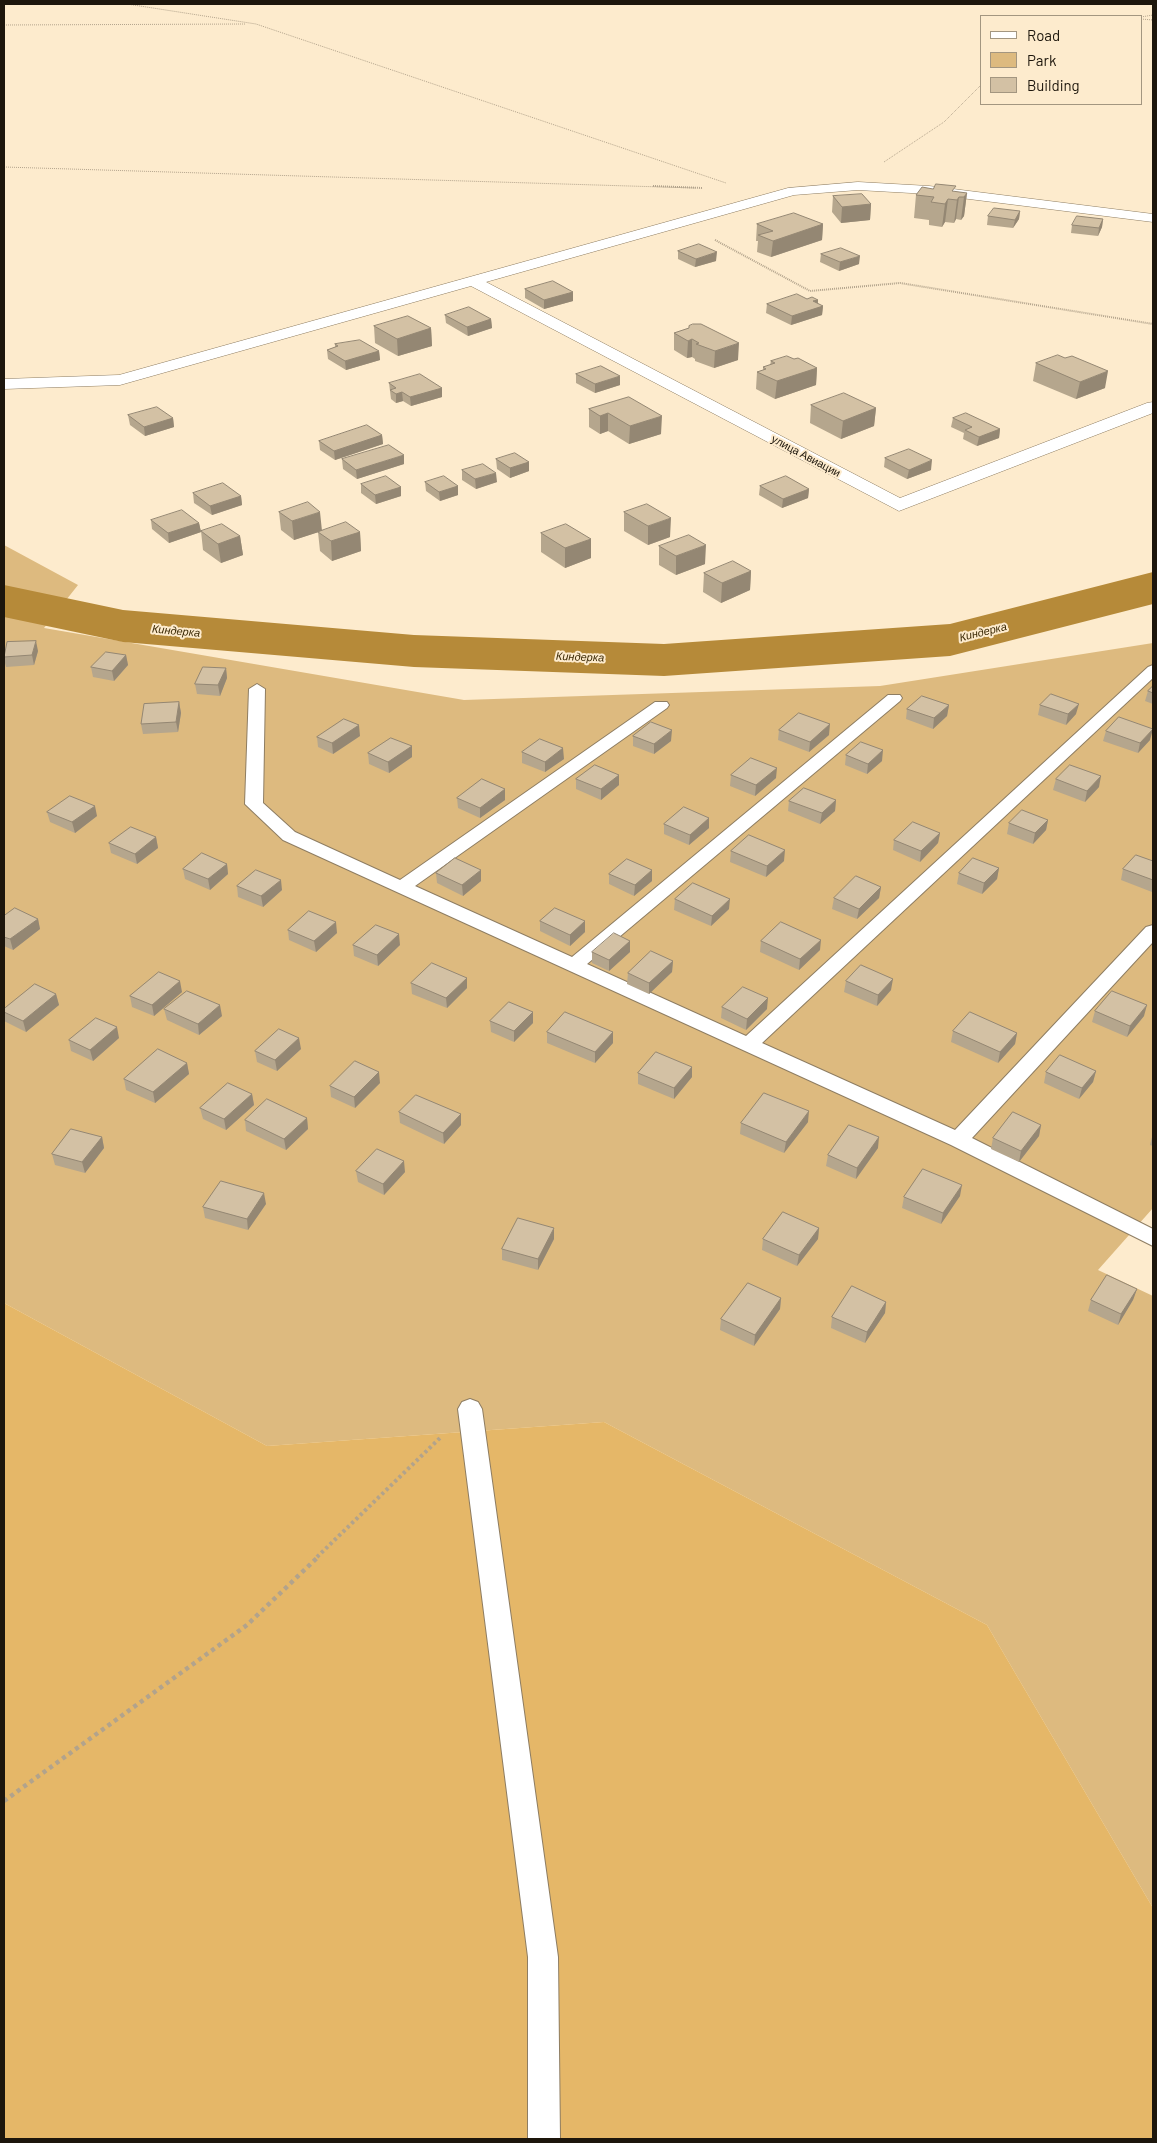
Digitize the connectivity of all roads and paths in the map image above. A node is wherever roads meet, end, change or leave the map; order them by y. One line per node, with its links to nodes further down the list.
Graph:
1 (127, 4): 2 (path)
2 (256, 24): 3 (path); 6 (path)
3 (4, 25)
4 (980, 86): 7 (path)
5 (4, 166): 8 (path)
6 (727, 183)
7 (844, 187): 9 (street); 11 (street)
8 (706, 188)
9 (1153, 218)
10 (711, 237): 12 (path)
11 (472, 281): 13 (street); 14 (street, улица Авиации)
12 (1153, 324)
13 (4, 384)
14 (1153, 406)
15 (1153, 670): 22 (lane)
16 (256, 690): 19 (lane)
17 (894, 698): 21 (lane)
18 (661, 705): 19 (lane)
19 (402, 887): 21 (lane)
20 (1153, 931): 23 (lane)
21 (574, 965): 22 (lane)
22 (748, 1045): 23 (lane)
23 (958, 1140): 24 (lane)
24 (1153, 1238)
25 (470, 1409): 26 (path); 27 (lane)
26 (4, 1801)
27 (544, 2139)

